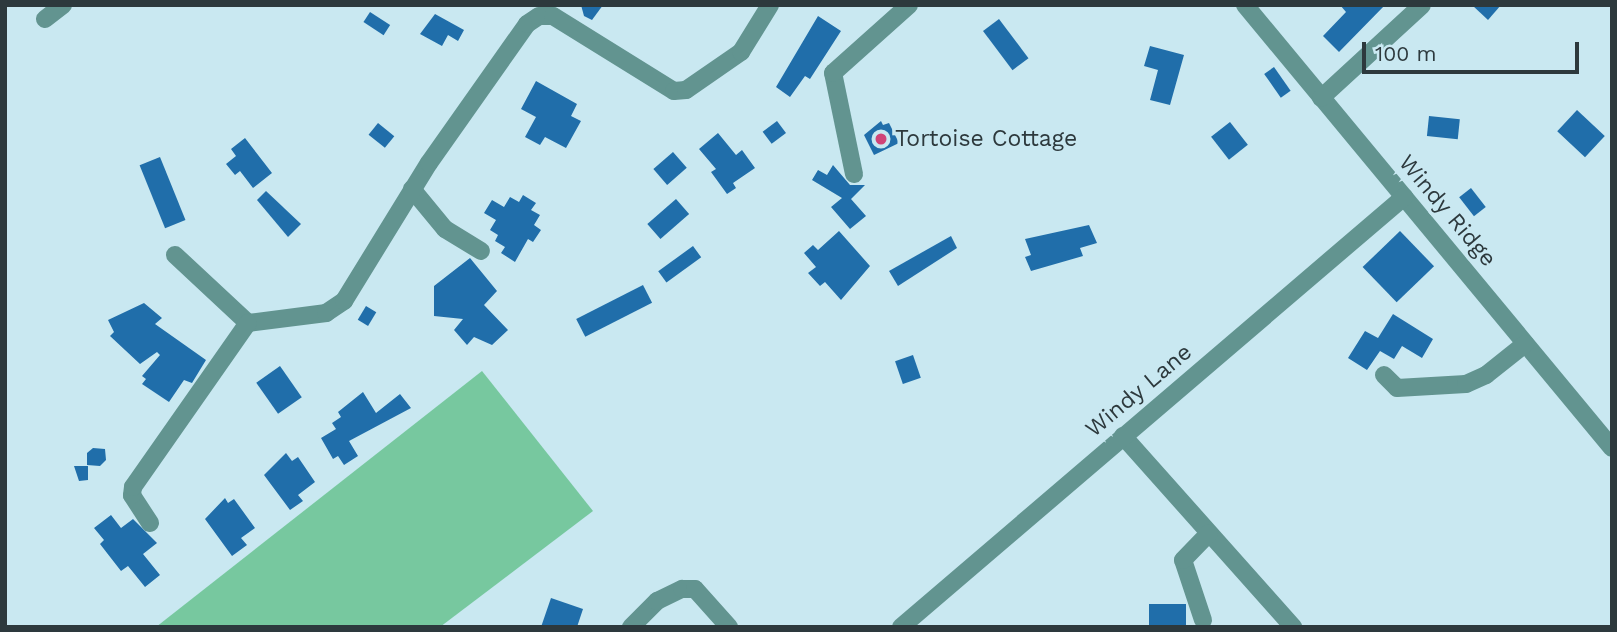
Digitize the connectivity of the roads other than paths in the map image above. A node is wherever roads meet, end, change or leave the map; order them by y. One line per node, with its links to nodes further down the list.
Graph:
1 (63, 5): 6 (street)
2 (770, 5): 9 (street)
3 (909, 5): 8 (street)
4 (1422, 5): 7 (street)
5 (1254, 9): 7 (street, Windy Ridge)
6 (45, 19)
7 (1321, 97): 10 (street, Windy Ridge)
8 (853, 174)
9 (412, 189): 11 (street); 13 (street)
10 (1404, 197): 14 (street, Windy Ridge); 16 (street, Windy Lane)
11 (481, 251)
12 (175, 256): 13 (street)
13 (248, 323): 18 (street)
14 (1525, 344): 15 (street); 17 (street, Windy Ridge)
15 (1384, 374)
16 (1123, 436): 19 (street); 21 (street, Windy Lane)
17 (1612, 449)
18 (150, 523)
19 (1209, 533): 20 (street); 24 (street)
20 (1203, 620)
21 (903, 624)
22 (631, 627): 23 (street)
23 (729, 627)
24 (1293, 627)

